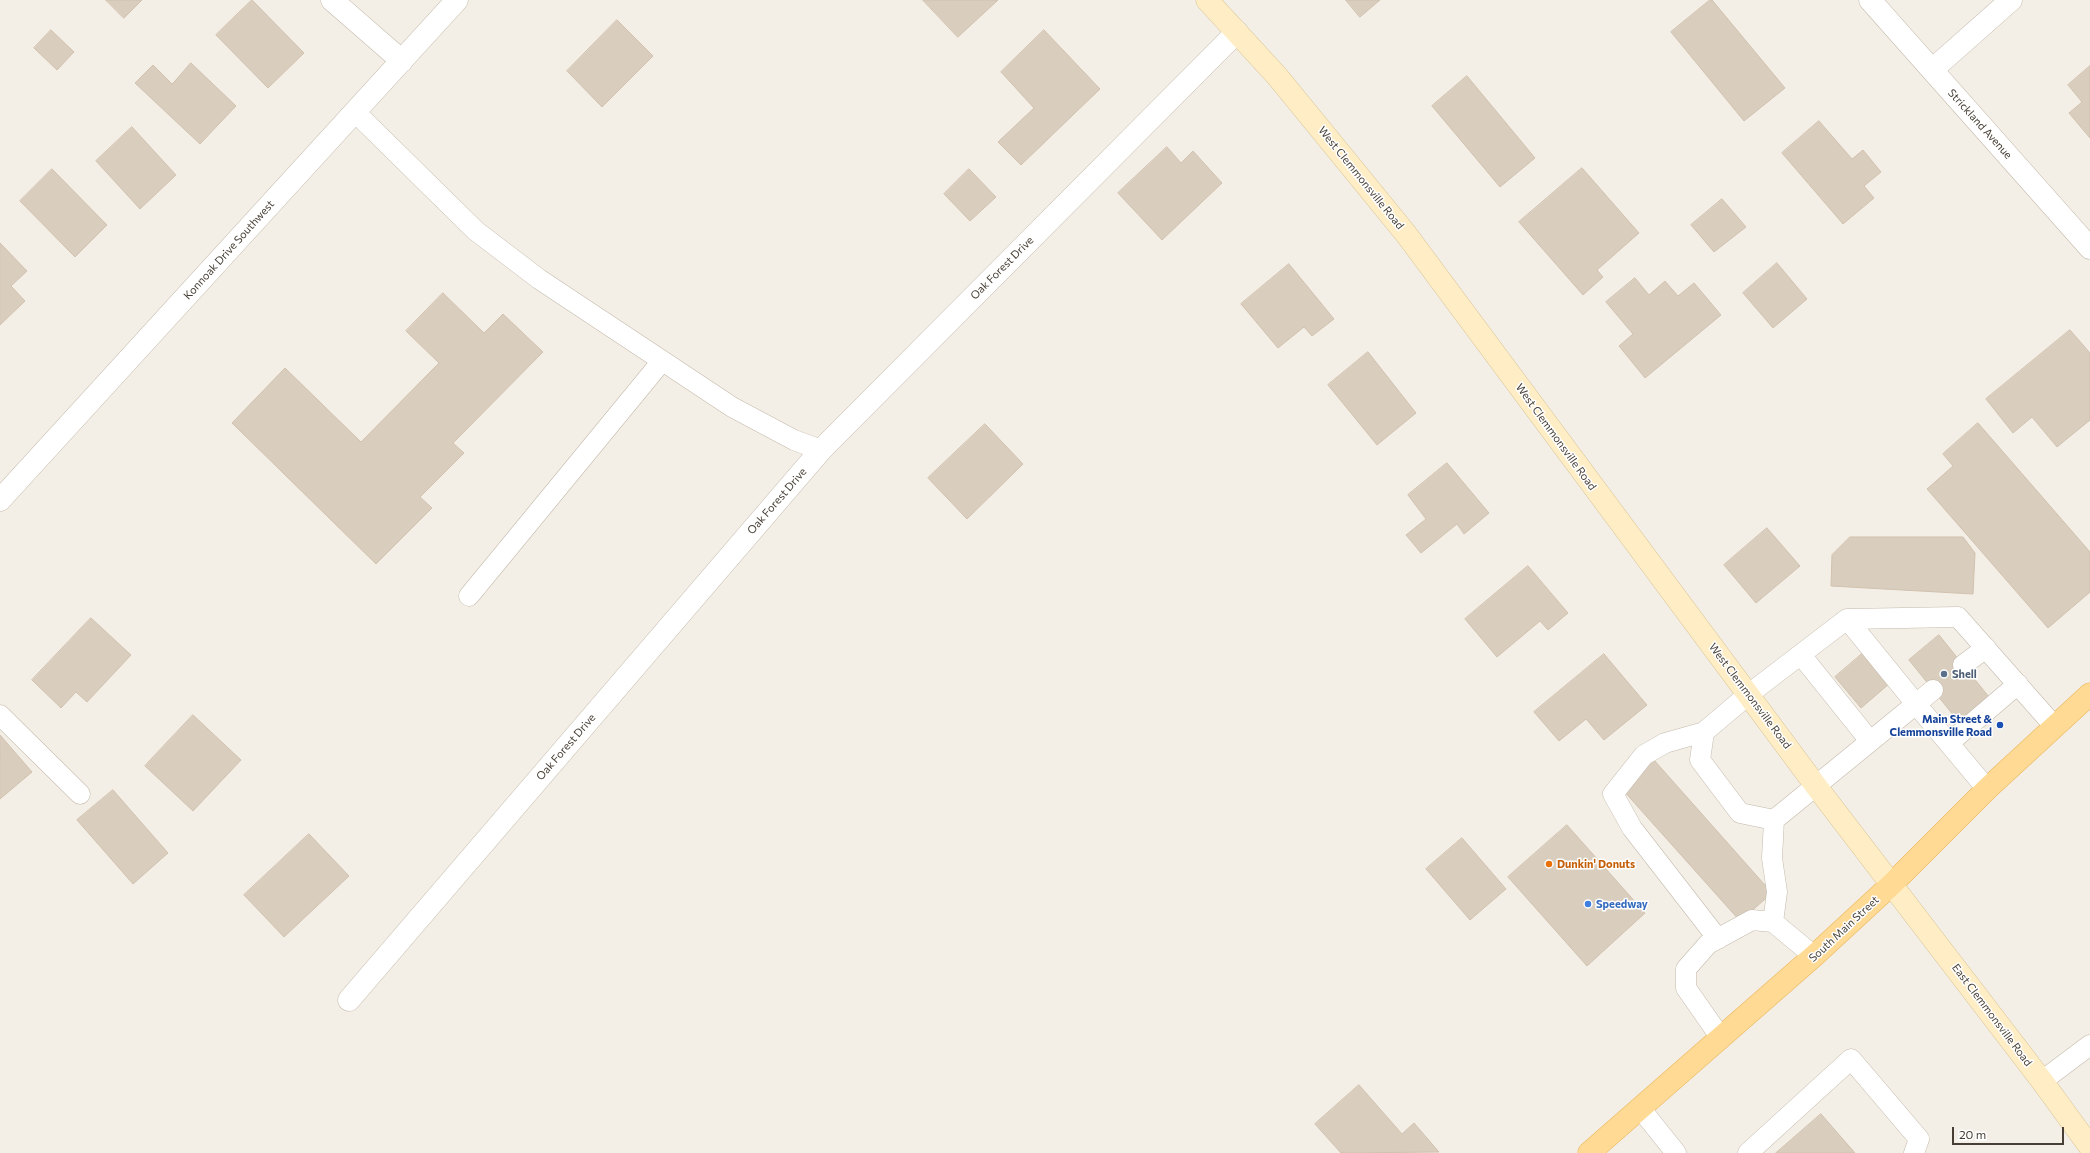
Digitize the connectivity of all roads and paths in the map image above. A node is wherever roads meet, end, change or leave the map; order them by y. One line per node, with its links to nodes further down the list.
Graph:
1 (332, 0): 7 (street)
2 (457, 0): 7 (street, Konnoak Drive Southwest)
3 (1207, 0): 6 (main road, West Clemmonsville Road)
4 (1870, 0): 8 (street, Strickland Avenue)
5 (2011, 0): 8 (street)
6 (1237, 32): 12 (street, Oak Forest Drive); 21 (main road, West Clemmonsville Road)
7 (402, 61): 9 (street, Konnoak Drive Southwest)
8 (1932, 70): 10 (street, Strickland Avenue)
9 (355, 112): 11 (lane); 13 (street, Konnoak Drive Southwest)
10 (2090, 248)
11 (662, 361): 12 (lane); 14 (lane)
12 (821, 450): 37 (street, Oak Forest Drive)
13 (0, 500)
14 (469, 596)
15 (1848, 619): 16 (lane); 17 (lane); 23 (lane)
16 (1986, 648): 18 (lane); 19 (lane)
17 (1801, 655): 21 (lane); 27 (lane)
18 (1963, 665)
19 (2018, 684): 25 (lane); 28 (lane)
20 (1933, 690): 23 (lane)
21 (1749, 694): 26 (lane); 29 (main road, West Clemmonsville Road)
22 (2090, 694): 25 (main road, South Main Street)
23 (1916, 704): 27 (lane); 28 (lane)
24 (0, 715): 31 (lane)
25 (2055, 727): 30 (main road, South Main Street)
26 (1704, 732): 32 (lane); 35 (lane)
27 (1870, 741): 29 (lane)
28 (1949, 743): 30 (lane)
29 (1816, 786): 32 (lane); 33 (main road, West Clemmonsville Road)
30 (1987, 789): 33 (main road, South Main Street)
31 (80, 794)
32 (1774, 820): 34 (lane)
33 (1892, 884): 36 (main road, South Main Street); 40 (main road, East Clemmonsville Road)
34 (1773, 922): 35 (lane); 36 (lane)
35 (1718, 939): 38 (lane)
36 (1814, 956): 38 (main road, South Main Street)
37 (349, 1000)
38 (1721, 1038): 41 (main road, South Main Street)
39 (2090, 1045): 40 (lane)
40 (2042, 1081): 42 (main road, East Clemmonsville Road)
41 (1640, 1108): 43 (main road, South Main Street); 44 (lane)
42 (2090, 1147)
43 (1589, 1153)
44 (1676, 1153)
45 (1748, 1153): 46 (lane)
46 (1914, 1153)

